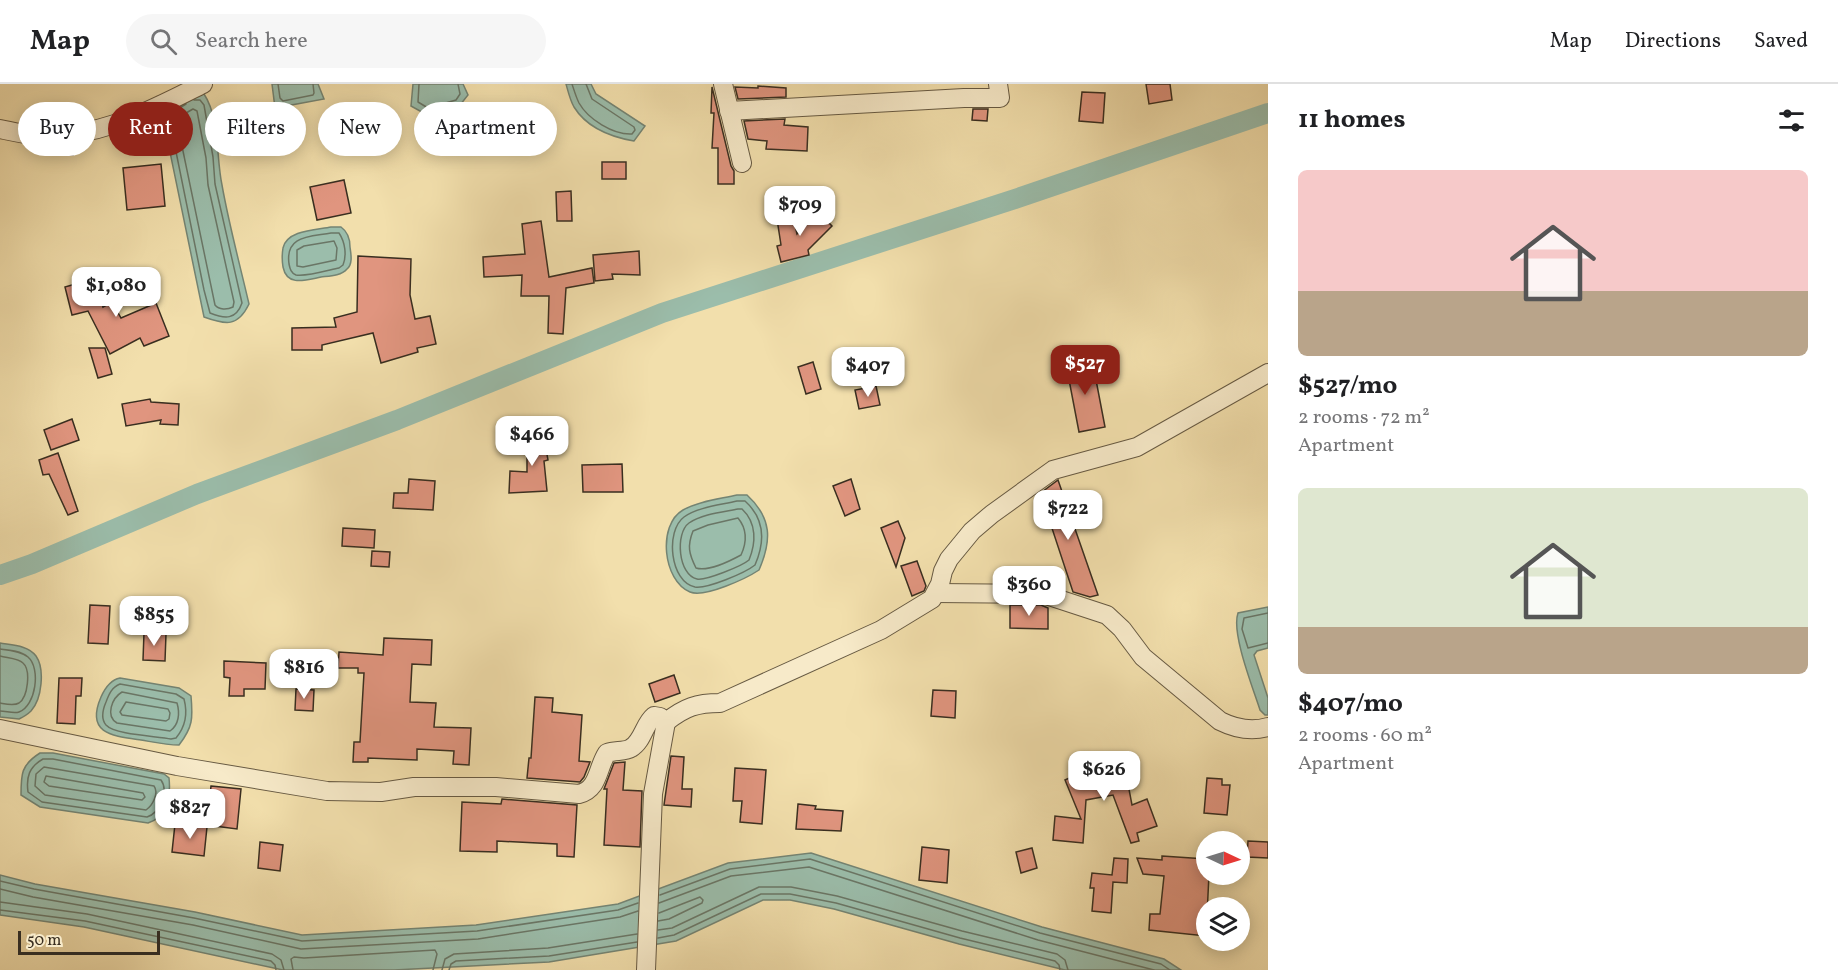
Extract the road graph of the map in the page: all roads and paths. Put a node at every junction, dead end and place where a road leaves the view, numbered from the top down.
1 (203, 84) edge
2 (723, 84) edge
3 (998, 84) edge
4 (729, 111) junction
5 (0, 129) edge
6 (742, 163) dead end
7 (1268, 373) edge
8 (936, 593) junction
9 (666, 722) junction
10 (1268, 727) edge
11 (0, 729) edge
12 (646, 970) edge

1 - 5 street
2 - 4 street
3 - 4 street
4 - 6 street
7 - 8 street
8 - 9 street
8 - 10 street
9 - 11 street
9 - 12 street

